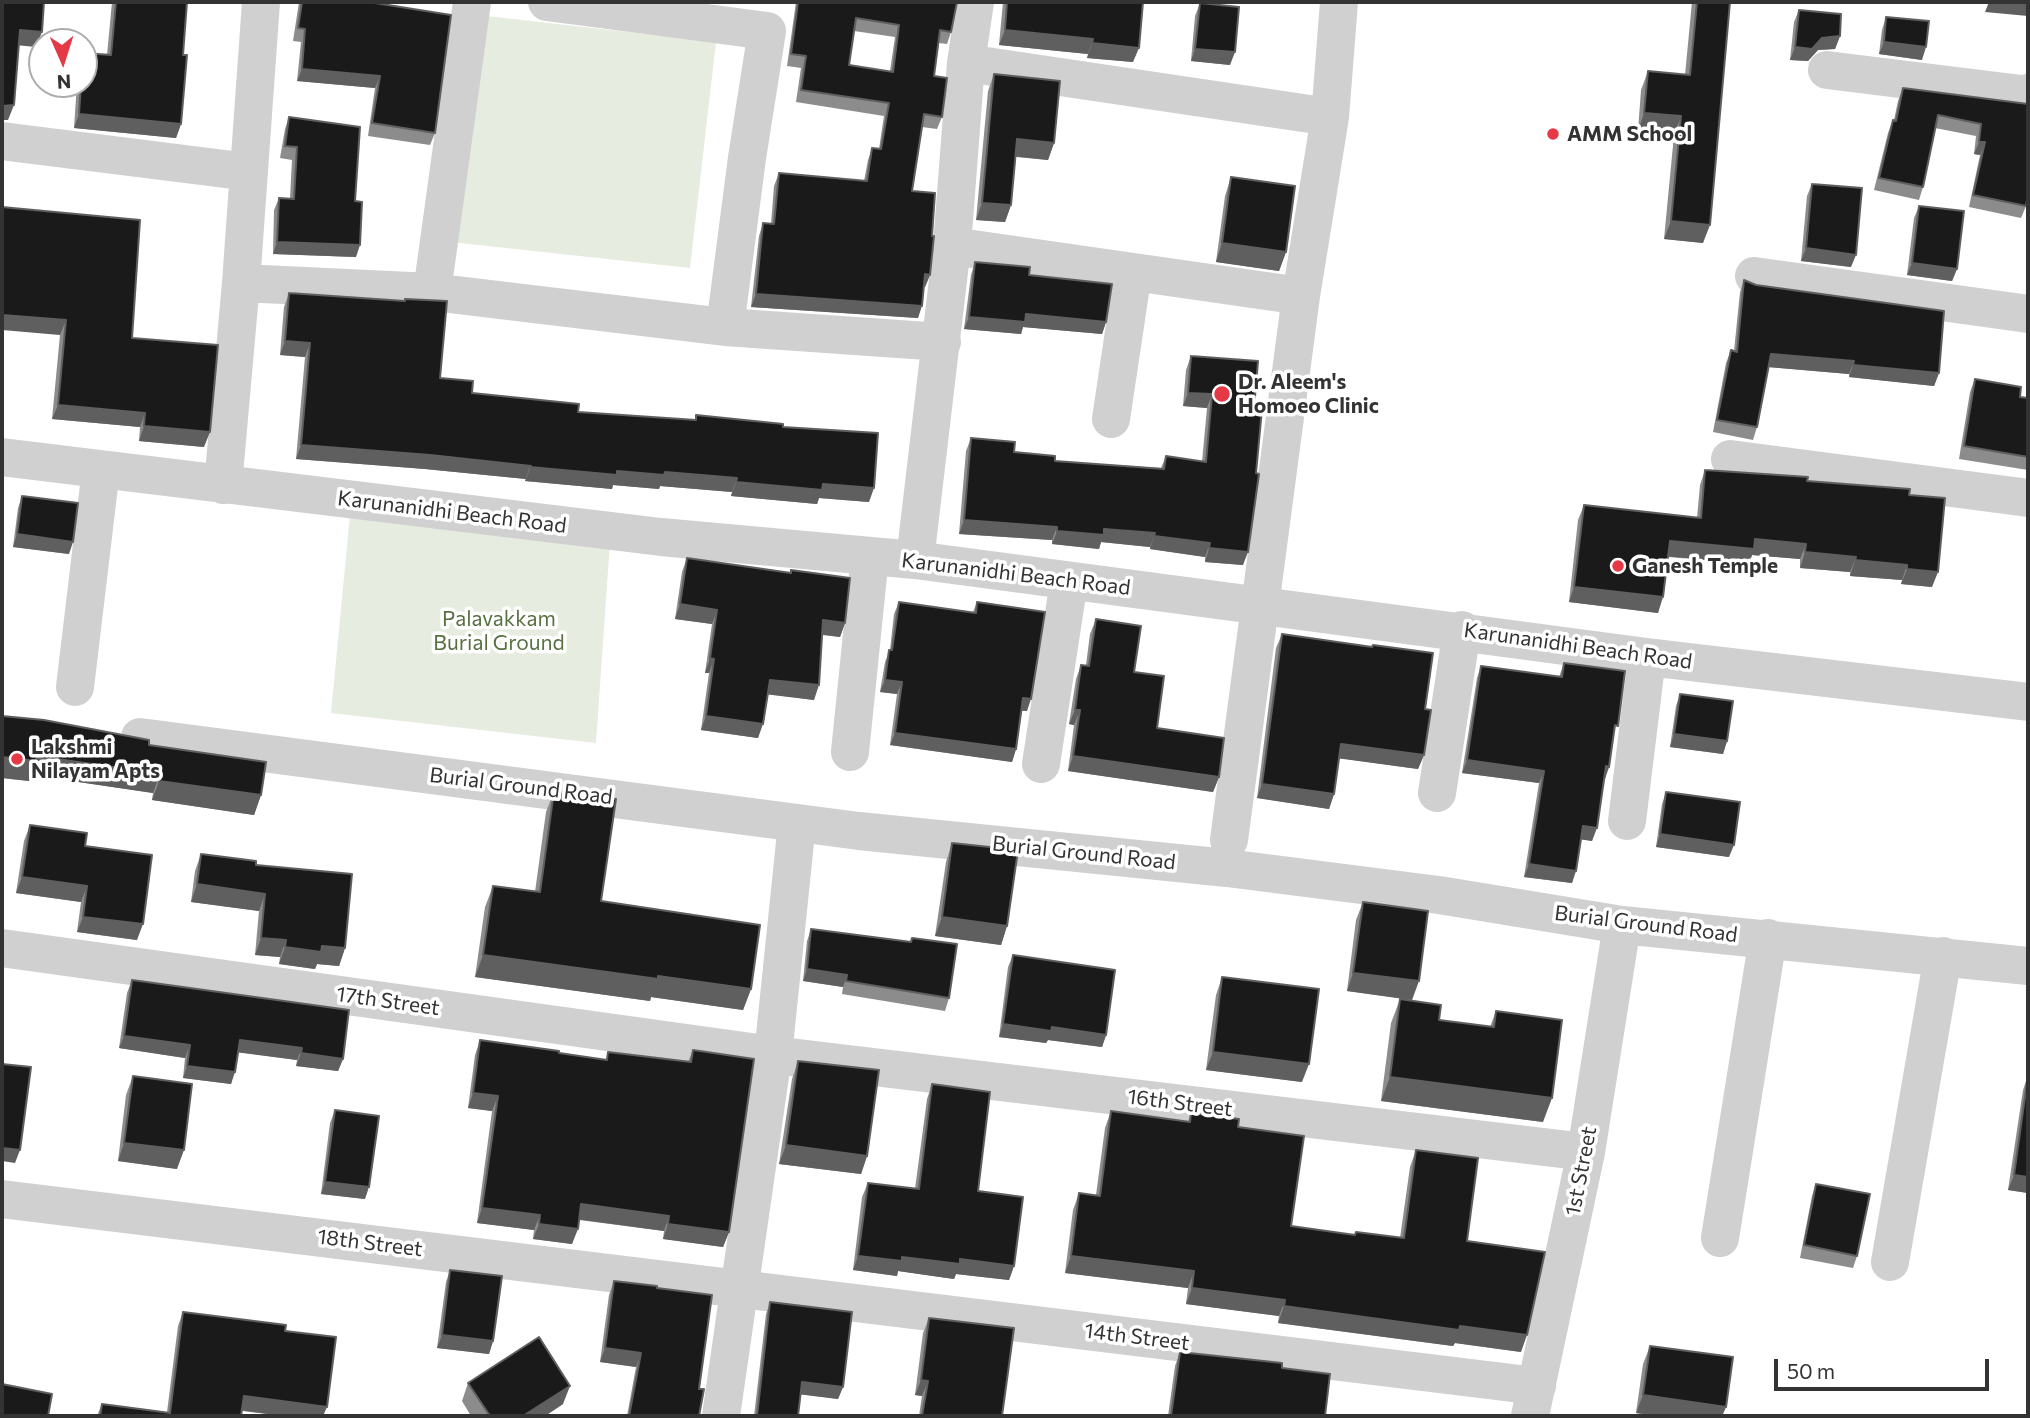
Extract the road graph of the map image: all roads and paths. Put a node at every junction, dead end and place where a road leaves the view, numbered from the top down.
1 (261, 2) edge
2 (472, 2) edge
3 (547, 2) edge
4 (975, 2) edge
5 (1339, 2) edge
6 (769, 16) edge
7 (966, 63) junction
8 (1826, 70) dead end
9 (2028, 93) edge
10 (1330, 117) junction
11 (2, 141) edge
12 (249, 172) junction
13 (952, 246) junction
14 (1133, 272) junction
15 (1754, 276) dead end
16 (241, 283) junction
17 (432, 292) junction
18 (1301, 296) junction
19 (2028, 314) edge
20 (725, 327) junction
21 (942, 342) junction
22 (1111, 419) dead end
23 (2, 457) edge
24 (1730, 459) dead end
25 (102, 469) junction
26 (223, 485) junction
27 (2028, 498) edge
28 (870, 556) junction
29 (915, 560) junction
30 (1069, 581) junction
31 (1262, 607) junction
32 (1462, 630) junction
33 (1647, 657) junction
34 (75, 687) dead end
35 (2028, 702) edge
36 (140, 737) edge
37 (850, 752) dead end
38 (1041, 764) dead end
39 (1437, 793) dead end
40 (1627, 821) dead end
41 (797, 823) junction
42 (1230, 841) dead end
43 (1622, 925) junction
44 (1768, 939) junction
45 (2, 948) edge
46 (1943, 956) junction
47 (2028, 966) edge
48 (773, 1055) junction
49 (1586, 1152) junction
50 (2, 1199) edge
51 (1720, 1238) dead end
52 (1890, 1262) dead end
53 (738, 1287) junction
54 (1533, 1401) edge
55 (721, 1416) edge

1 - 12 street
2 - 17 street
3 - 6 street
4 - 7 street
5 - 10 street
6 - 20 street
7 - 10 street
7 - 13 street
8 - 9 street
10 - 18 street
11 - 12 street
12 - 16 street
13 - 14 street
13 - 21 street
14 - 18 street
14 - 22 street
15 - 19 street
16 - 17 street
16 - 26 street
17 - 20 street
18 - 31 street
20 - 21 street
21 - 29 street
23 - 25 street, Karunanidhi Beach Road
24 - 27 street
25 - 26 street, Karunanidhi Beach Road
25 - 34 street
26 - 28 street, Karunanidhi Beach Road
28 - 29 street, Karunanidhi Beach Road
28 - 37 street
29 - 30 street, Karunanidhi Beach Road
30 - 31 street, Karunanidhi Beach Road
30 - 38 street
31 - 32 street, Karunanidhi Beach Road
31 - 42 street
32 - 33 street, Karunanidhi Beach Road
32 - 39 street
33 - 35 street, Karunanidhi Beach Road
33 - 40 street
36 - 41 street, Burial Ground Road
41 - 43 street, Burial Ground Road
41 - 48 street
43 - 44 street, Burial Ground Road
43 - 49 street, 1st Street
44 - 46 street, Burial Ground Road
44 - 51 street
45 - 48 street, 17th Street
46 - 47 street, Burial Ground Road
46 - 52 street
48 - 49 street, 16th Street
48 - 53 street
49 - 54 street, 1st Street
50 - 53 street, 18th Street
53 - 54 street, 14th Street
53 - 55 street

